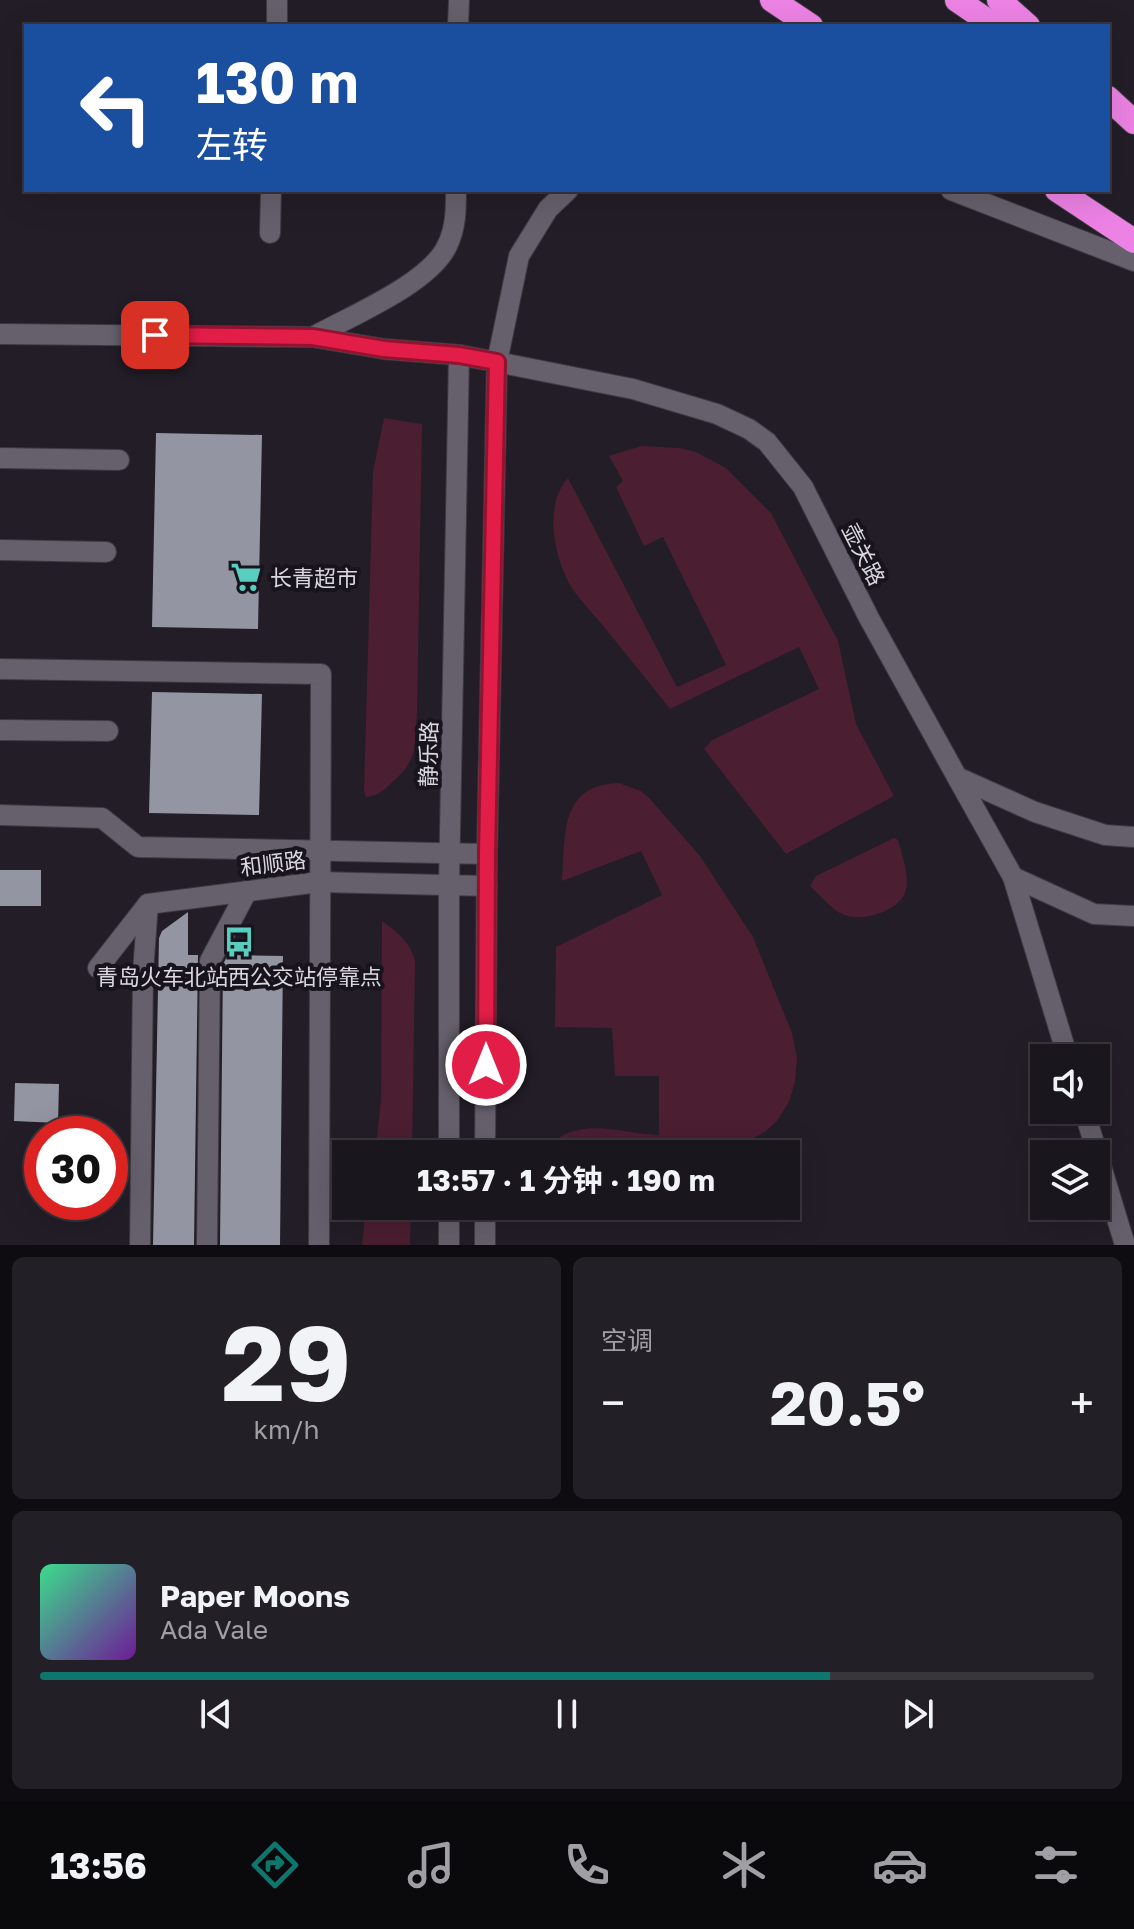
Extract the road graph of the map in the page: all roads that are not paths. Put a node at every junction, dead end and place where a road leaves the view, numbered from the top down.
1 (277, 0) edge
2 (459, 0) edge
3 (772, 0) edge
4 (957, 0) edge
5 (999, 0) edge
6 (277, 24) edge
7 (458, 24) edge
8 (808, 24) edge
9 (992, 24) edge
10 (1026, 24) edge
11 (1110, 103) edge
12 (1134, 122) edge
13 (271, 192) edge
14 (456, 192) edge
15 (566, 192) edge
16 (956, 192) edge
17 (1060, 192) edge
18 (270, 233) dead end
19 (1134, 241) edge
20 (1134, 261) edge
21 (0, 334) edge
22 (313, 337) junction
23 (459, 355) junction
24 (497, 362) junction
25 (0, 458) edge
26 (119, 460) dead end
27 (0, 550) edge
28 (106, 552) dead end
29 (0, 669) edge
30 (0, 730) edge
31 (108, 731) dead end
32 (957, 777) junction
33 (0, 815) edge
34 (1134, 837) edge
35 (319, 851) junction
36 (450, 853) junction
37 (487, 854) junction
38 (1013, 877) junction
39 (319, 882) junction
40 (449, 886) junction
41 (487, 886) junction
42 (247, 891) junction
43 (148, 904) junction
44 (1134, 916) edge
45 (98, 968) dead end
46 (1064, 1044) edge
47 (1088, 1124) edge
48 (449, 1140) edge
49 (485, 1140) edge
50 (449, 1220) edge
51 (485, 1220) edge
52 (140, 1245) edge
53 (207, 1245) edge
54 (319, 1245) edge
55 (449, 1245) edge
56 (485, 1245) edge
57 (1125, 1245) edge

1 - 6 street
2 - 7 street
3 - 8 highway
4 - 9 highway
5 - 10 highway
11 - 12 highway
13 - 18 street
14 - 22 street
15 - 24 street
16 - 20 street
17 - 19 highway
21 - 22 street, 壶关路
22 - 23 street, 壶关路
23 - 24 street, 壶关路
23 - 36 street, 静乐路
24 - 32 street, 壶关路
24 - 37 street
25 - 26 street
27 - 28 street
29 - 35 street
30 - 31 street
32 - 34 street
32 - 38 street, 壶关路
33 - 35 street
35 - 36 street
35 - 39 street
36 - 37 street
36 - 40 street, 静乐路
37 - 41 street
38 - 44 street
38 - 46 street, 壶关路
39 - 40 street, 和顺路
39 - 42 street, 和顺路
39 - 54 street
40 - 41 street, 和顺路
40 - 48 street, 静乐路
41 - 49 street
42 - 43 street, 和顺路
42 - 53 street
43 - 45 street
43 - 52 street
47 - 57 street
50 - 55 street
51 - 56 street

